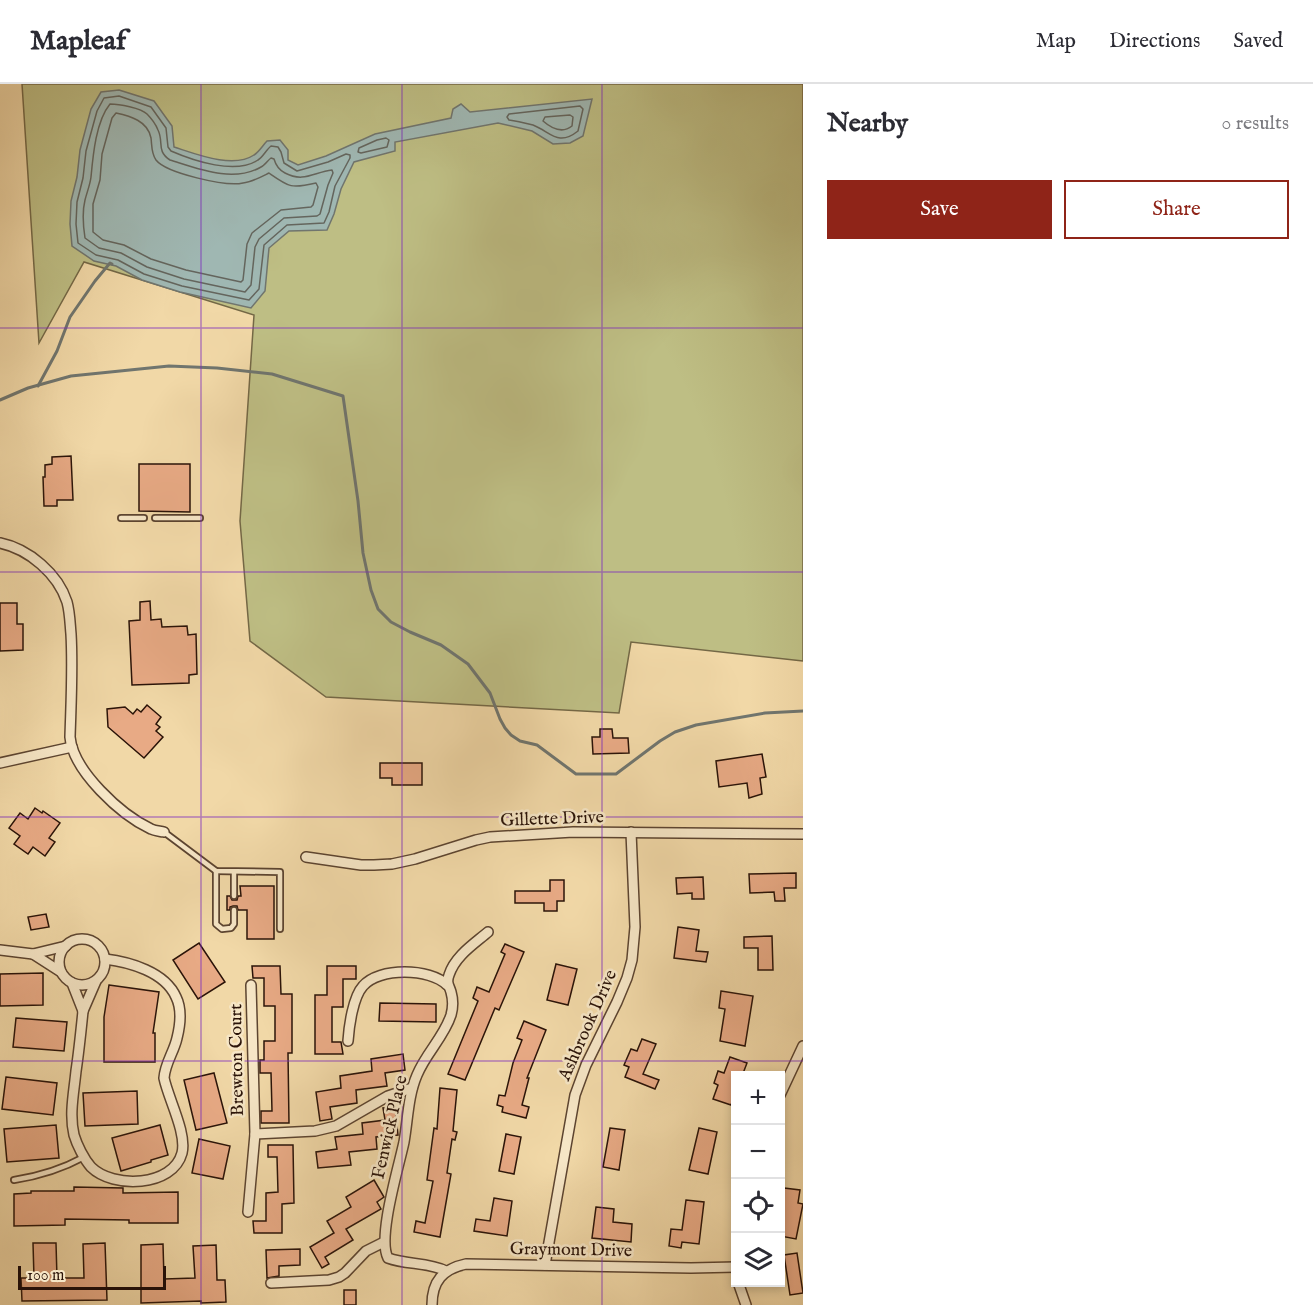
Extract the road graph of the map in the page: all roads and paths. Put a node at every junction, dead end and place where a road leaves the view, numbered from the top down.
1 (121, 518) dead end
2 (144, 518) dead end
3 (155, 518) dead end
4 (200, 518) dead end
5 (0, 543) edge
6 (72, 747) junction
7 (0, 763) edge
8 (164, 832) joint
9 (631, 832) junction
10 (803, 834) edge
11 (306, 857) dead end
12 (216, 871) junction
13 (234, 872) junction
14 (234, 896) dead end
15 (234, 910) dead end
16 (280, 929) dead end
17 (488, 932) dead end
18 (66, 946) junction
19 (0, 950) edge
20 (33, 954) junction
21 (105, 959) junction
22 (61, 972) junction
23 (96, 981) junction
24 (72, 983) junction
25 (251, 985) dead end
26 (447, 985) junction
27 (83, 1011) junction
28 (348, 1041) dead end
29 (803, 1046) edge
30 (785, 1084) edge
31 (412, 1088) junction
32 (255, 1134) junction
33 (84, 1157) junction
34 (14, 1180) dead end
35 (248, 1212) dead end
36 (384, 1242) junction
37 (544, 1265) junction
38 (731, 1267) edge
39 (446, 1271) junction
40 (271, 1283) dead end
41 (740, 1287) edge
42 (432, 1305) edge
43 (746, 1305) edge

1 - 2 lane
3 - 4 lane
5 - 6 street
6 - 7 street
6 - 8 street
8 - 12 lane
9 - 10 street, Gillette Drive
9 - 11 street, Gillette Drive
9 - 37 street, Ashbrook Drive
12 - 13 lane
12 - 15 lane
13 - 14 lane
13 - 16 lane
17 - 26 street
18 - 20 street
18 - 21 street
18 - 22 street
19 - 20 street
20 - 22 street
21 - 23 street
21 - 33 street
22 - 24 street
23 - 24 street
23 - 27 street
24 - 27 street
25 - 32 street, Brewton Court
26 - 28 street
26 - 31 street, Fenwick Place
27 - 33 street
29 - 30 street
31 - 32 street, Brewton Court
31 - 36 street, Fenwick Place
32 - 35 street, Brewton Court
33 - 34 lane
36 - 39 street
36 - 40 street
37 - 38 street, Graymont Drive
37 - 39 street, Graymont Drive
39 - 42 street
41 - 43 street

